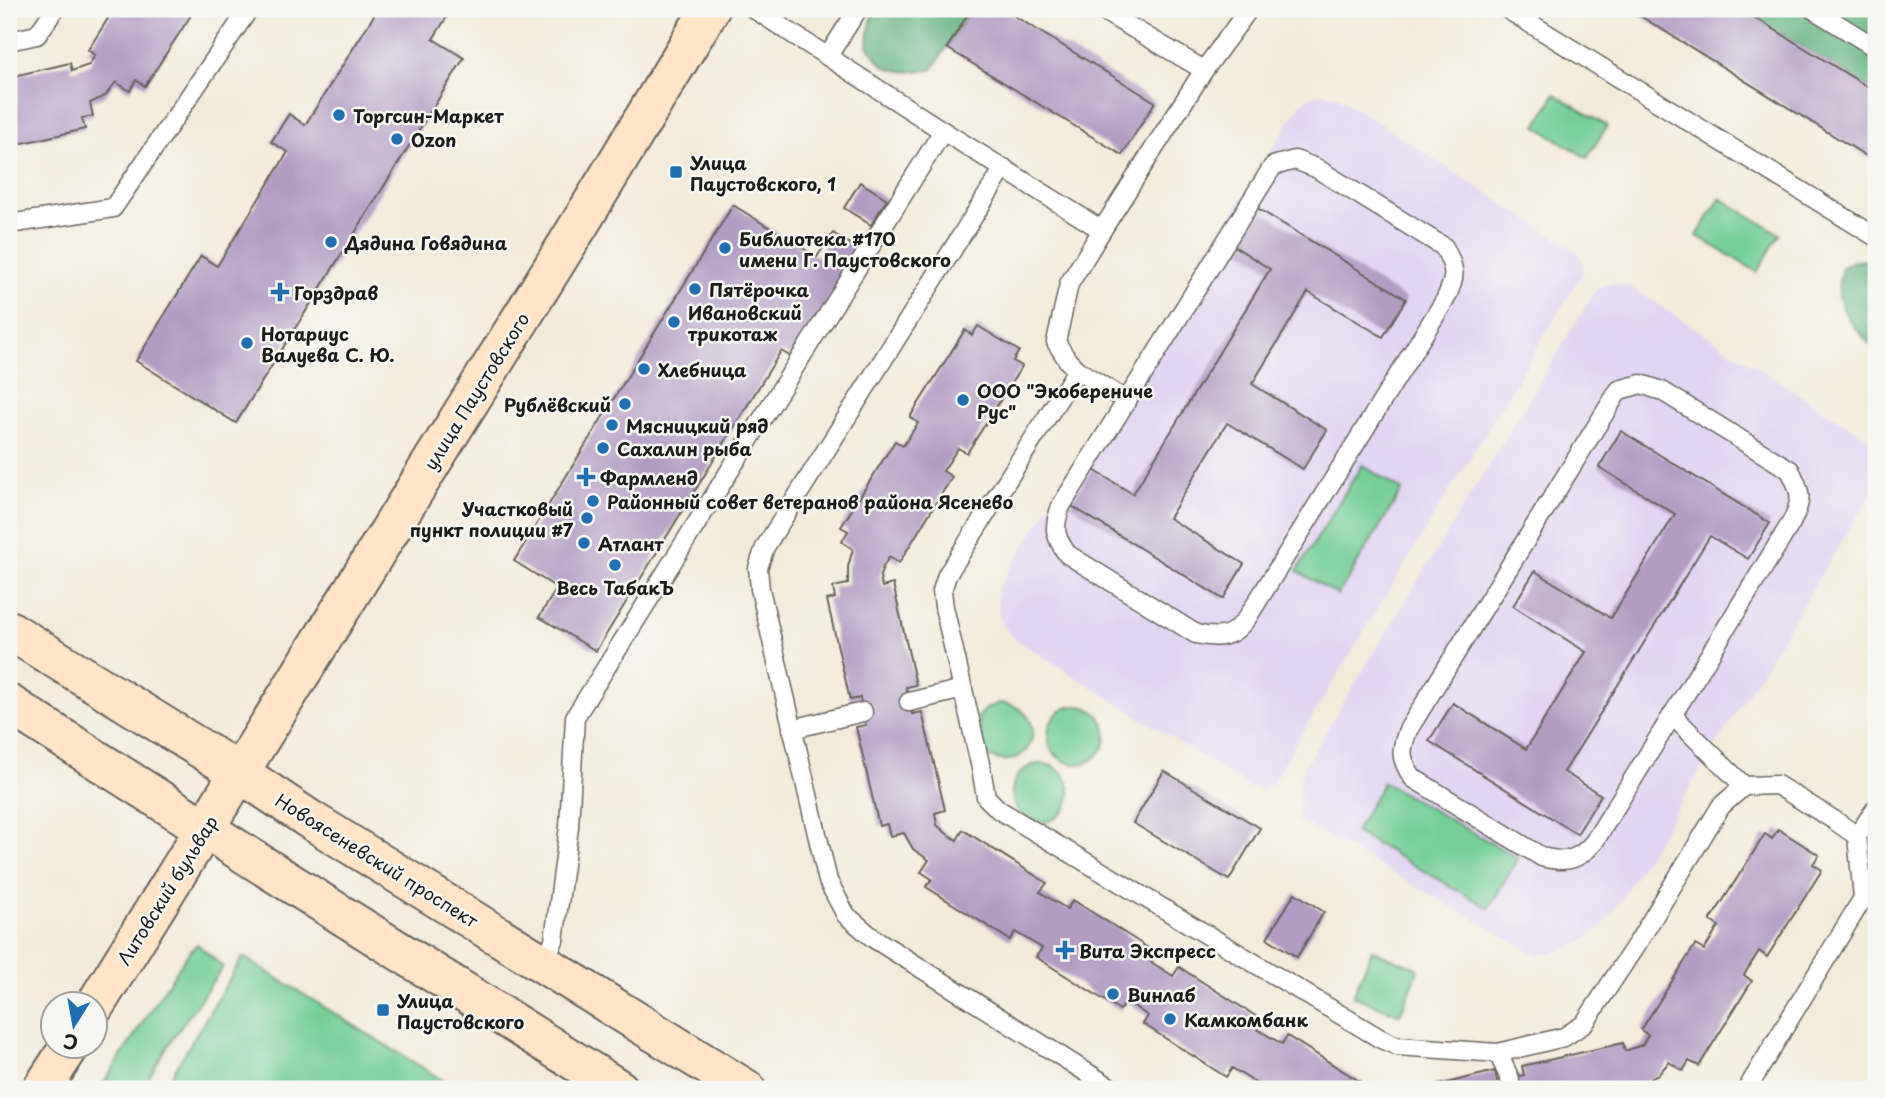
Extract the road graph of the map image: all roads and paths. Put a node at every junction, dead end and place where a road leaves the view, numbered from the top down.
1 (55, 9) edge
2 (249, 9) edge
3 (710, 9) edge
4 (754, 9) edge
5 (858, 9) edge
6 (1100, 9) edge
7 (1249, 9) edge
8 (1507, 9) edge
9 (1813, 9) edge
10 (9, 41) edge
11 (1876, 48) edge
12 (828, 56) junction
13 (1204, 70) junction
14 (943, 131) junction
15 (1004, 168) junction
16 (9, 224) edge
17 (1102, 230) junction
18 (1876, 237) edge
19 (1077, 370) junction
20 (1127, 401) junction
21 (9, 631) edge
22 (963, 689) junction
23 (909, 702) dead end
24 (9, 704) edge
25 (863, 712) dead end
26 (1672, 715) junction
27 (792, 729) junction
28 (240, 773) junction
29 (1744, 786) junction
30 (1876, 808) edge
31 (205, 828) junction
32 (1857, 836) junction
33 (1869, 901) edge
34 (544, 964) junction
35 (105, 990) edge
36 (1498, 1053) junction
37 (60, 1060) edge
38 (1510, 1079) dead end
39 (42, 1089) edge
40 (619, 1089) edge
41 (746, 1089) edge
42 (1113, 1089) edge
43 (1747, 1089) edge

1 - 10 lane
2 - 16 lane
3 - 28 main road, улица Паустовского
4 - 12 lane
5 - 12 lane
6 - 13 lane
7 - 13 lane
8 - 18 lane
9 - 11 lane
12 - 14 lane
13 - 17 lane
14 - 15 lane
14 - 34 lane
15 - 17 lane
15 - 27 lane
17 - 19 lane
19 - 20 lane
19 - 22 lane
20 - 20 lane
21 - 28 main road, Новоясеневский проспект
22 - 23 lane
22 - 36 lane
24 - 31 main road
25 - 27 lane
26 - 26 lane
26 - 29 lane
27 - 42 lane
28 - 31 main road, Литовский бульвар
28 - 34 main road, Новоясеневский проспект
29 - 32 lane
29 - 36 lane
30 - 32 lane
31 - 35 main road, Литовский бульвар
31 - 40 main road
32 - 33 lane
33 - 43 lane
34 - 41 main road, Новоясеневский проспект
36 - 38 lane
37 - 39 main road

